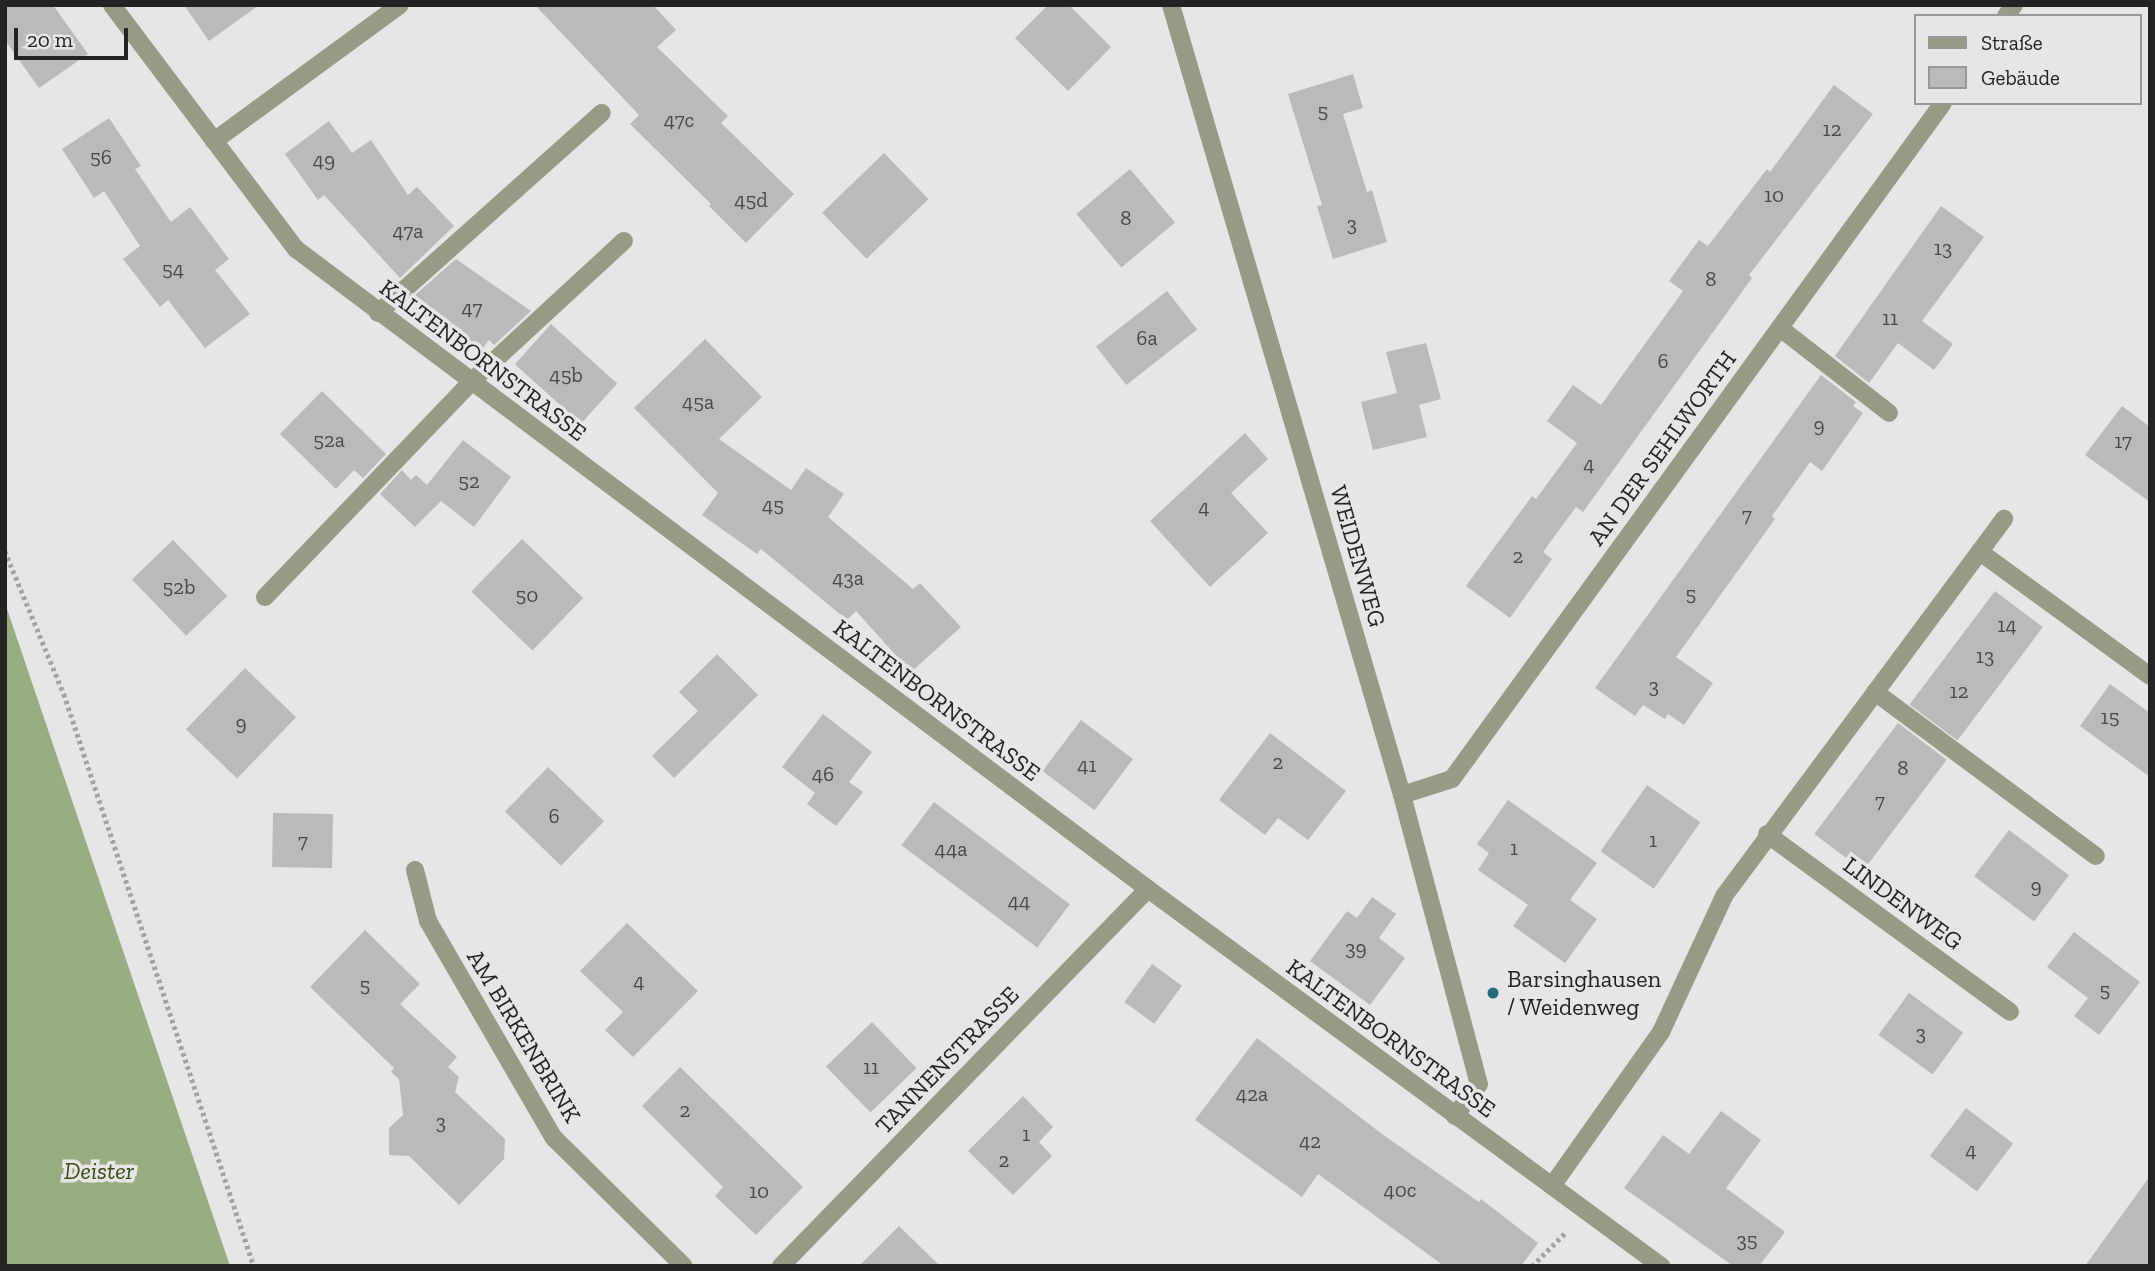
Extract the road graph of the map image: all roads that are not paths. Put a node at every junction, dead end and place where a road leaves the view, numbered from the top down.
1 (112, 5) edge
2 (400, 5) edge
3 (1171, 5) edge
4 (1942, 105) edge
5 (602, 113) dead end
6 (214, 141) junction
7 (624, 241) dead end
8 (378, 313) junction
9 (1780, 328) junction
10 (471, 382) junction
11 (1889, 413) dead end
12 (2004, 519) dead end
13 (1980, 552) junction
14 (265, 597) dead end
15 (2150, 676) edge
16 (1875, 692) junction
17 (1402, 795) junction
18 (1767, 834) junction
19 (2096, 856) dead end
20 (415, 870) dead end
21 (1148, 889) junction
22 (2010, 1012) dead end
23 (1455, 1116) junction
24 (1552, 1186) junction
25 (684, 1266) edge
26 (781, 1266) edge
27 (1661, 1266) edge

1 - 6 street, KALTENBORNSTRASSE
2 - 6 street
3 - 17 street, WEIDENWEG
4 - 9 street, AN DER SEHLWORTH
5 - 8 street
6 - 8 street, KALTENBORNSTRASSE
7 - 10 street
8 - 10 street, KALTENBORNSTRASSE
9 - 11 street
9 - 17 street, AN DER SEHLWORTH
10 - 14 street
10 - 21 street, KALTENBORNSTRASSE
12 - 13 street
13 - 15 street
13 - 16 street
16 - 18 street
16 - 19 street
17 - 23 street, WEIDENWEG
18 - 22 street, LINDENWEG
18 - 24 street
20 - 25 street, AM BIRKENBRINK
21 - 23 street, KALTENBORNSTRASSE
21 - 26 street, TANNENSTRASSE
23 - 24 street, KALTENBORNSTRASSE
24 - 27 street, KALTENBORNSTRASSE

